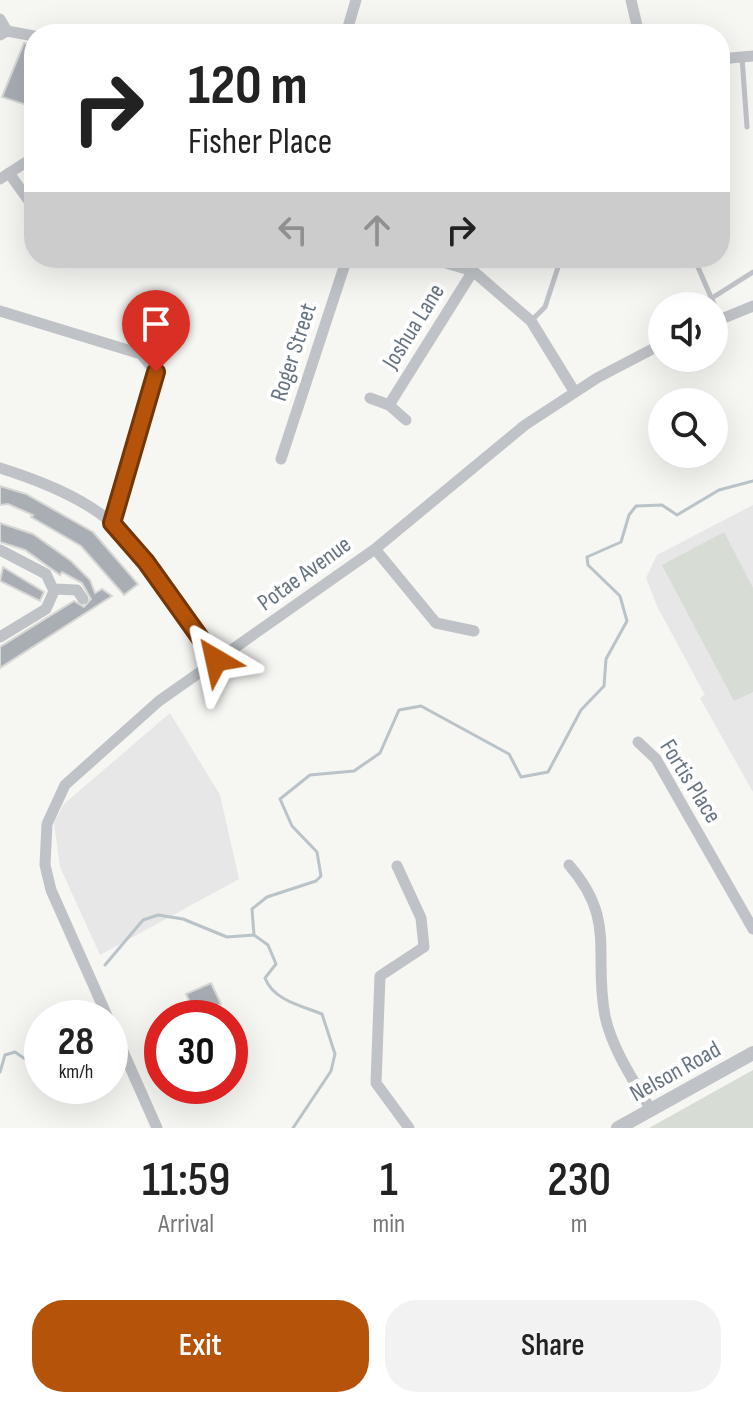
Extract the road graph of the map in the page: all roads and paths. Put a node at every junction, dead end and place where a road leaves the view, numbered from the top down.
1 (356, 0) edge
2 (631, 0) edge
3 (0, 19) edge
4 (349, 24) edge
5 (637, 24) edge
6 (3, 33) edge
7 (24, 35) edge
8 (747, 57) edge
9 (747, 127) dead end
10 (24, 163) edge
11 (4, 176) edge
12 (24, 197) edge
13 (344, 268) edge
14 (463, 268) edge
15 (558, 268) edge
16 (698, 268) edge
17 (473, 271) junction
18 (753, 272) edge
19 (709, 292) edge
20 (721, 292) edge
21 (753, 306) edge
22 (0, 311) edge
23 (728, 316) edge
24 (531, 321) junction
25 (648, 351) edge
26 (574, 391) junction
27 (370, 398) dead end
28 (389, 405) junction
29 (406, 420) dead end
30 (281, 459) dead end
31 (0, 468) edge
32 (112, 523) junction
33 (375, 549) junction
34 (0, 550) edge
35 (54, 589) junction
36 (83, 599) dead end
37 (474, 631) dead end
38 (0, 637) edge
39 (216, 660) junction
40 (638, 742) dead end
41 (569, 865) dead end
42 (397, 866) dead end
43 (753, 929) edge
44 (100, 1000) edge
45 (753, 1053) edge
46 (128, 1063) edge
47 (651, 1110) junction
48 (157, 1128) edge
49 (409, 1128) edge
50 (618, 1128) edge

1 - 4 street
2 - 5 street
3 - 6 street
6 - 7 street
8 - 9 lane
10 - 11 street
11 - 12 street
13 - 30 street, Roger Street
14 - 17 street
15 - 24 lane
16 - 19 lane
17 - 24 street
17 - 28 street, Joshua Lane
18 - 20 lane
21 - 23 street
22 - 32 street
24 - 26 street
25 - 26 street, Potae Avenue
26 - 33 street, Potae Avenue
27 - 28 street, Joshua Lane
28 - 29 street, Joshua Lane
31 - 32 street
32 - 39 street
33 - 37 street
33 - 39 street, Potae Avenue
34 - 35 street
35 - 36 street
35 - 38 street
39 - 44 street, Potae Avenue
40 - 43 street, Fortis Place
41 - 47 street
42 - 49 street
45 - 47 street, Nelson Road
46 - 48 street, Potae Avenue
47 - 50 street, Nelson Road

